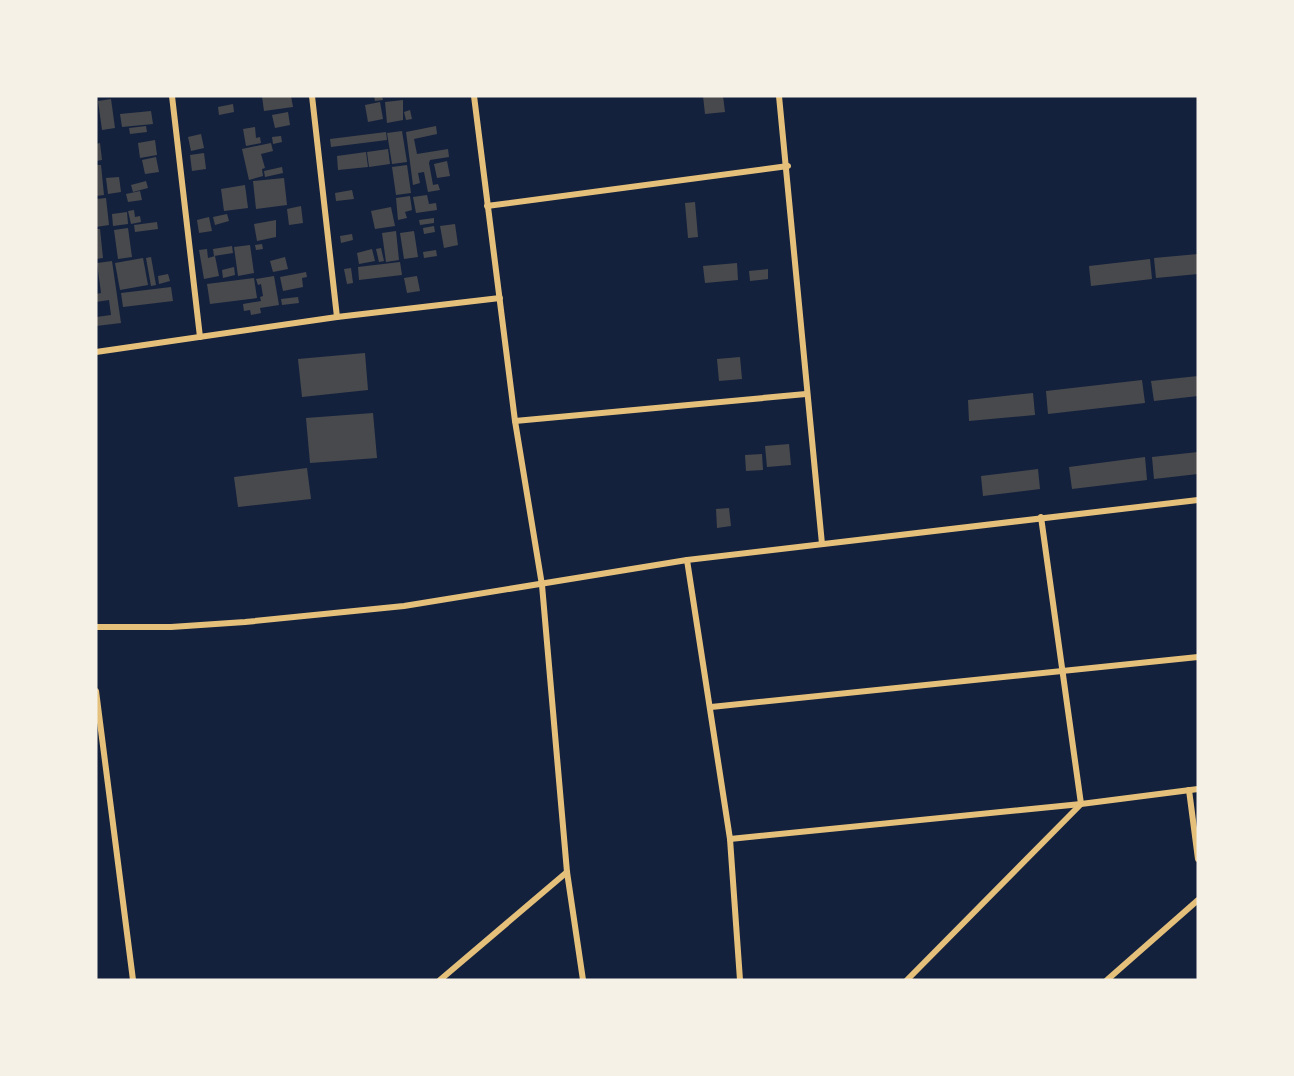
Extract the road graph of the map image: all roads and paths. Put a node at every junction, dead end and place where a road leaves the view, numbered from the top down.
1 (172, 96) edge
2 (312, 96) edge
3 (474, 96) edge
4 (779, 96) edge
5 (788, 166) junction
6 (487, 206) junction
7 (500, 298) junction
8 (336, 317) junction
9 (200, 337) junction
10 (96, 352) edge
11 (806, 394) junction
12 (515, 421) junction
13 (1198, 500) edge
14 (1041, 518) junction
15 (822, 544) junction
16 (687, 560) junction
17 (542, 585) junction
18 (96, 627) edge
19 (1198, 657) edge
20 (1063, 670) junction
21 (96, 691) edge
22 (711, 707) junction
23 (1198, 789) edge
24 (1189, 790) junction
25 (1081, 804) junction
26 (730, 839) junction
27 (1198, 860) edge
28 (567, 872) junction
29 (1198, 900) edge
30 (916, 977) edge
31 (133, 980) edge
32 (440, 980) edge
33 (584, 980) edge
34 (740, 980) edge
35 (907, 980) edge
36 (1107, 980) edge

1 - 9 street
2 - 8 street
3 - 6 street
4 - 5 street
5 - 6 street
5 - 11 street
6 - 7 street
7 - 8 street
7 - 12 street
8 - 9 street
9 - 10 street
11 - 12 street
11 - 15 street
12 - 17 street
13 - 14 street
14 - 15 street
14 - 20 street
15 - 16 street
16 - 17 street
16 - 22 street
17 - 18 street
17 - 28 street
19 - 20 street
20 - 22 street
20 - 25 street
21 - 31 street
22 - 26 street
23 - 24 street
24 - 25 street
24 - 27 street
25 - 26 street
25 - 30 street
26 - 34 street
28 - 32 street
28 - 33 street
29 - 36 street
30 - 35 street

